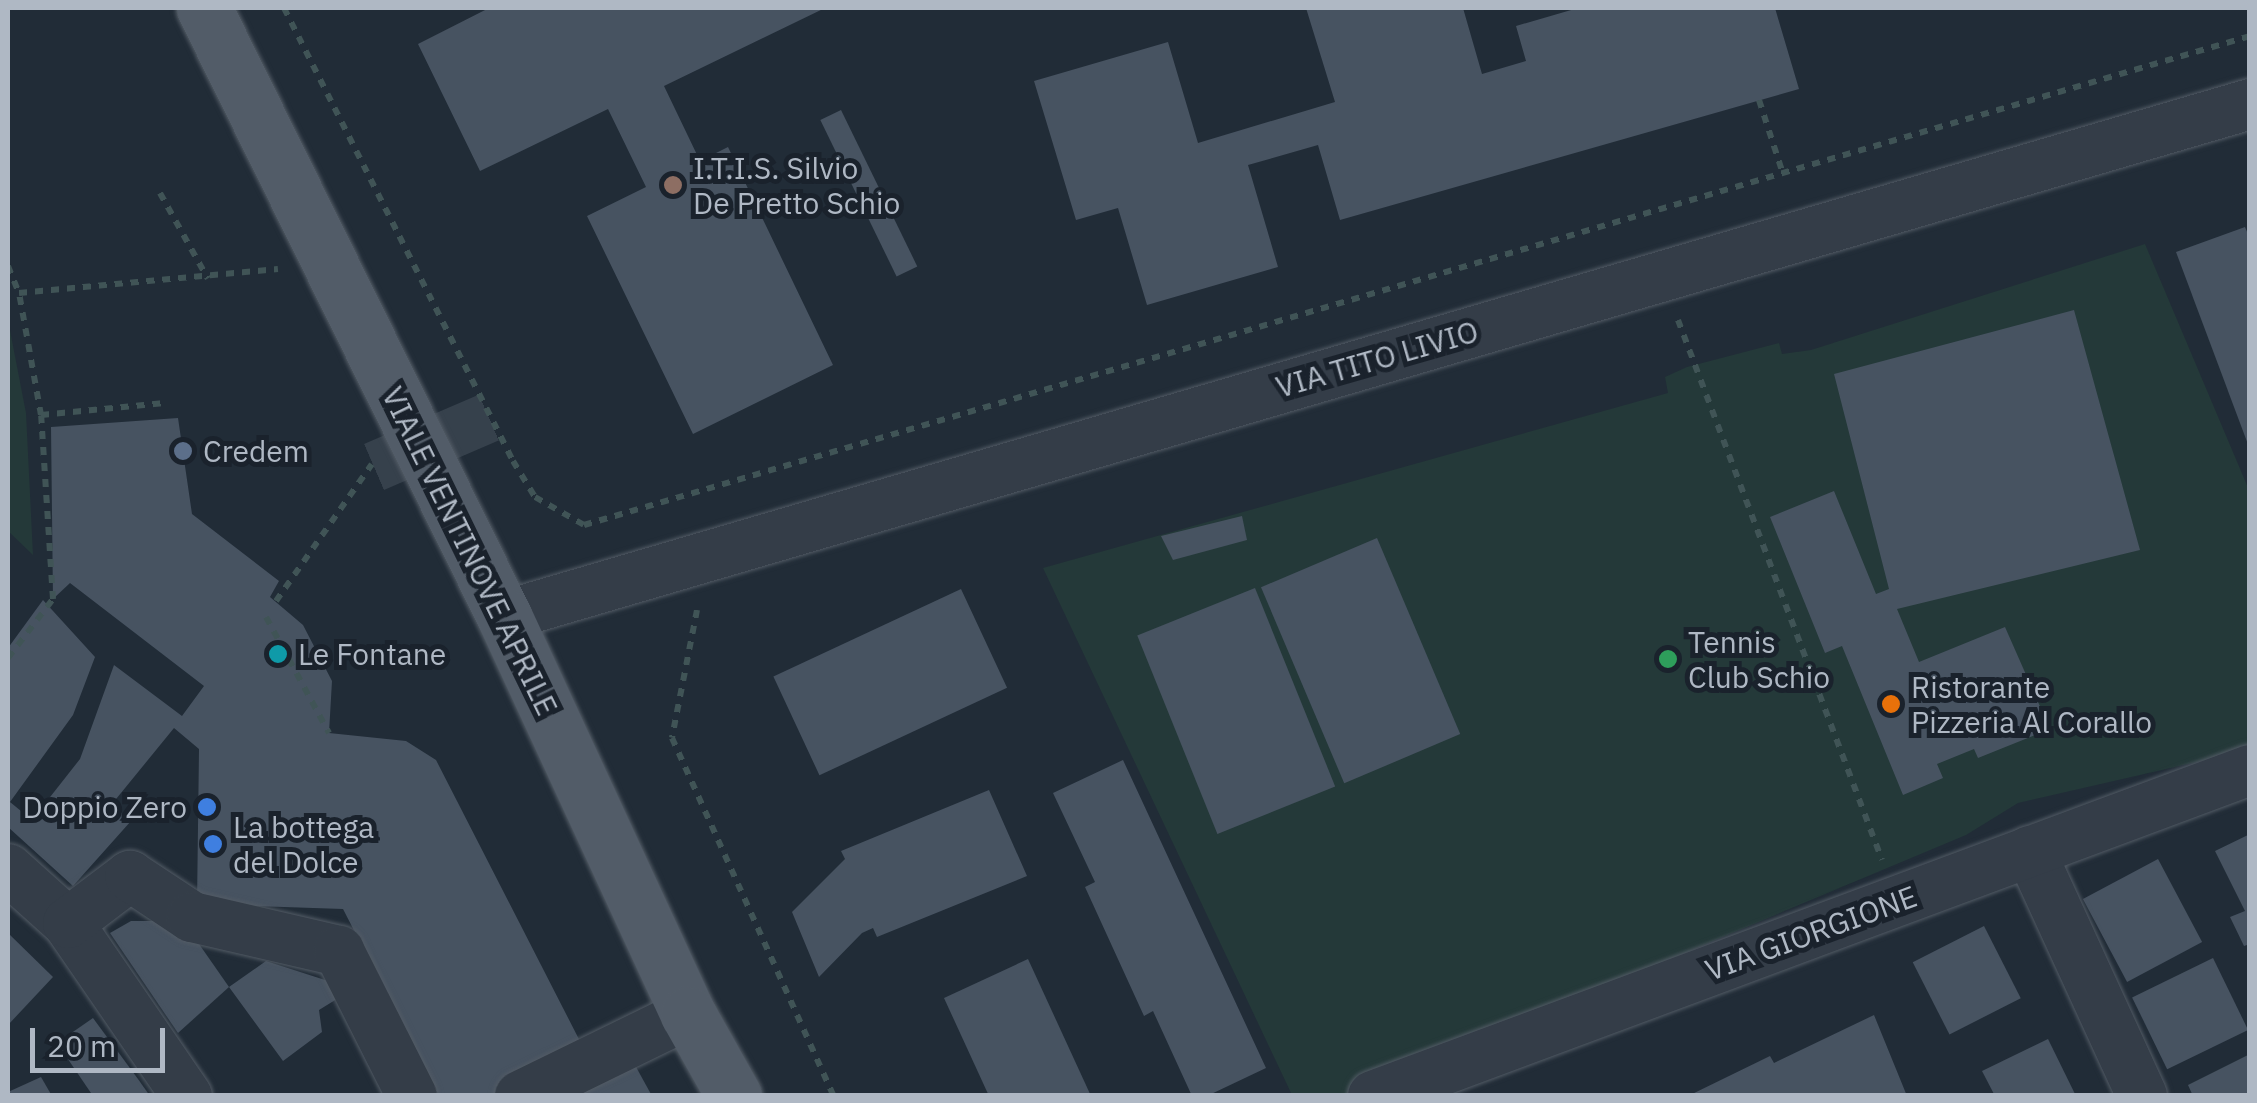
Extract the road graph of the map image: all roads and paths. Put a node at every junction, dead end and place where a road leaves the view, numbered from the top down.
1 (204, 8) edge
2 (284, 8) edge
3 (2250, 36) edge
4 (1759, 100) dead end
5 (2250, 104) edge
6 (1783, 174) junction
7 (160, 194) dead end
8 (329, 262) junction
9 (8, 266) edge
10 (1662, 276) junction
11 (208, 279) junction
12 (19, 293) junction
13 (164, 403) dead end
14 (41, 414) junction
15 (374, 467) tunnel mouth
16 (276, 601) dead end
17 (699, 602) dead end
18 (504, 616) junction
19 (266, 617) dead end
20 (8, 658) edge
21 (329, 733) dead end
22 (2250, 770) edge
23 (2030, 851) junction
24 (8, 869) edge
25 (1898, 900) junction
26 (68, 922) junction
27 (688, 1014) junction
28 (187, 1096) edge
29 (412, 1096) edge
30 (520, 1096) edge
31 (734, 1096) edge
32 (834, 1096) edge
33 (1373, 1096) edge
34 (2142, 1096) edge

1 - 8 main road, VIALE VENTINOVE APRILE
2 - 6 path
3 - 6 path
4 - 6 path
5 - 10 street, VIA TITO LIVIO
7 - 11 path
8 - 11 path
8 - 18 main road, VIALE VENTINOVE APRILE
9 - 12 path
10 - 18 street, VIA TITO LIVIO
10 - 25 path
11 - 12 path
12 - 14 path
13 - 14 path
14 - 20 path
15 - 16 path
17 - 32 path
18 - 27 main road, VIALE VENTINOVE APRILE
19 - 21 path
22 - 23 street, VIA GIORGIONE
23 - 25 street, VIA GIORGIONE
23 - 34 street
24 - 26 street
25 - 33 street, VIA GIORGIONE
26 - 28 street
26 - 29 street
27 - 30 street
27 - 31 main road, VIALE VENTINOVE APRILE

